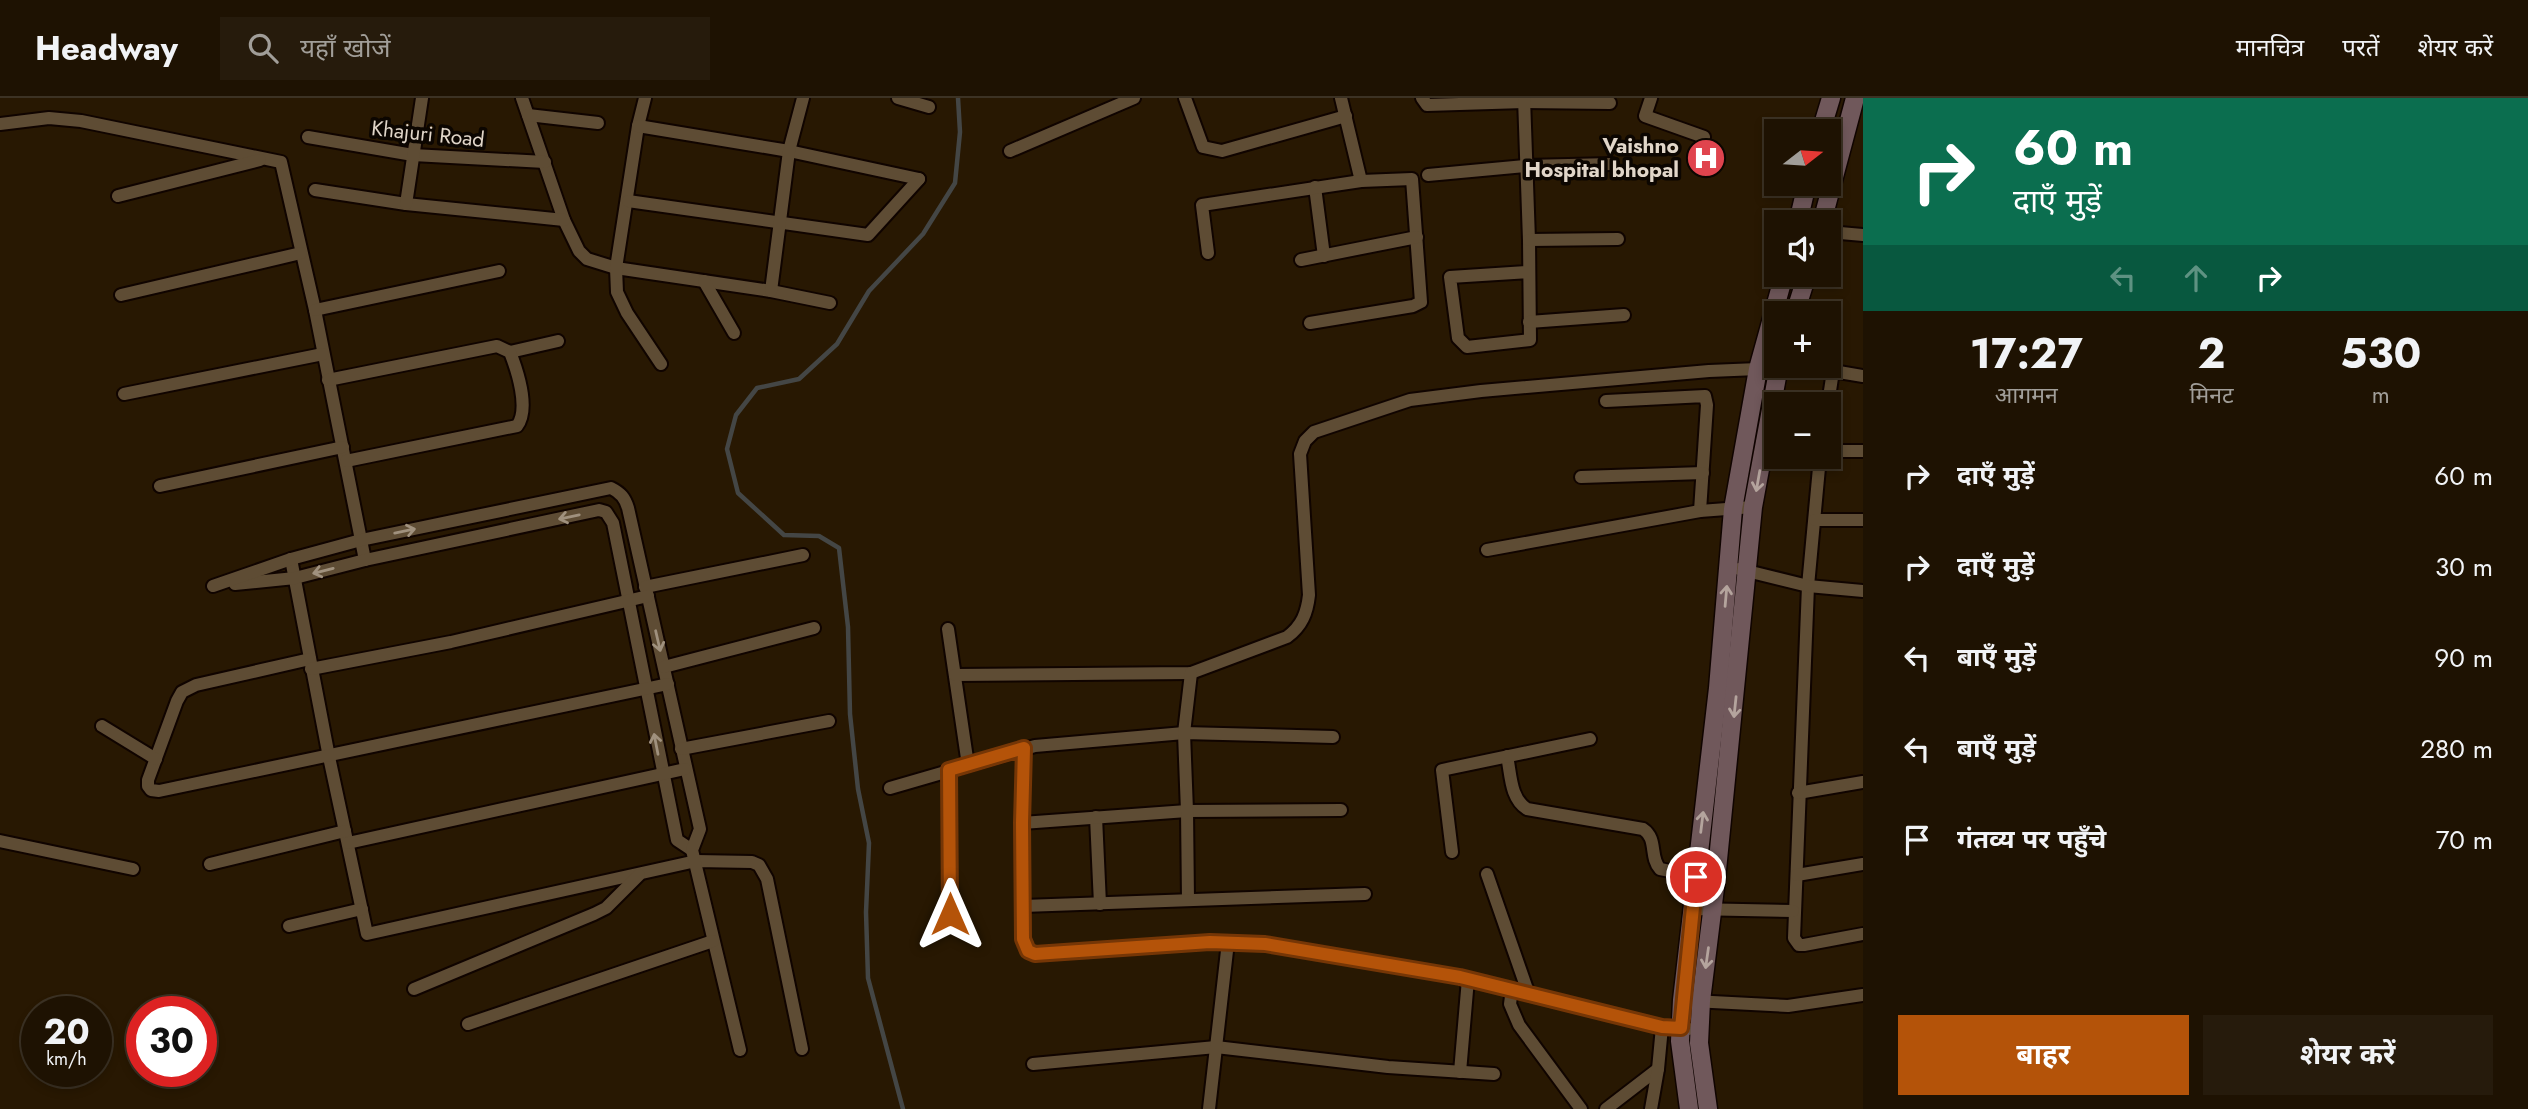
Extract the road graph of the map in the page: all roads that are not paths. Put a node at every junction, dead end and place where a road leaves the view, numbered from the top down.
1 (422, 98) edge
2 (522, 98) edge
3 (645, 98) edge
4 (803, 98) edge
5 (898, 98) edge
6 (1134, 98) edge
7 (1185, 98) edge
8 (1341, 98) edge
9 (1422, 98) edge
10 (1651, 98) edge
11 (1830, 98) edge
12 (1851, 99) edge
13 (1524, 100) edge
14 (1610, 103) dead end
15 (929, 107) dead end
16 (528, 115) junction
17 (1346, 116) junction
18 (1824, 119) edge
19 (598, 123) dead end
20 (0, 124) edge
21 (638, 126) junction
22 (1704, 136) dead end
23 (308, 137) dead end
24 (789, 151) junction
25 (1010, 151) dead end
26 (413, 155) junction
27 (264, 159) junction
28 (545, 162) junction
29 (1612, 164) dead end
30 (1525, 166) junction
31 (1428, 175) dead end
32 (1361, 181) junction
33 (1315, 187) junction
34 (315, 191) dead end
35 (118, 196) dead end
36 (628, 201) junction
37 (406, 204) junction
38 (1825, 210) edge
39 (564, 220) junction
40 (780, 223) junction
41 (1841, 234) edge
42 (1417, 237) junction
43 (1862, 238) edge
44 (1618, 239) dead end
45 (1529, 240) junction
46 (301, 253) junction
47 (1208, 253) dead end
48 (1324, 256) junction
49 (1301, 260) dead end
50 (616, 268) junction
51 (499, 271) dead end
52 (1528, 272) junction
53 (704, 281) junction
54 (1781, 287) edge
55 (771, 291) junction
56 (121, 295) dead end
57 (830, 303) dead end
58 (315, 310) junction
59 (1624, 316) dead end
60 (1530, 322) junction
61 (1310, 323) dead end
62 (734, 333) dead end
63 (558, 341) dead end
64 (510, 352) junction
65 (323, 354) junction
66 (661, 364) dead end
67 (1758, 369) junction
68 (1764, 369) edge
69 (1863, 376) edge
70 (1776, 378) edge
71 (328, 380) junction
72 (1830, 392) edge
73 (124, 394) dead end
74 (1606, 401) dead end
75 (343, 447) junction
76 (1841, 451) edge
77 (1863, 451) edge
78 (346, 461) junction
79 (1819, 469) edge
80 (1703, 473) junction
81 (1581, 477) dead end
82 (160, 486) dead end
83 (619, 492) junction
84 (1754, 507) junction
85 (1732, 509) junction
86 (1700, 511) junction
87 (606, 512) junction
88 (1815, 520) junction
89 (1863, 520) edge
90 (361, 540) junction
91 (1487, 550) dead end
92 (803, 555) dead end
93 (291, 559) junction
94 (365, 560) junction
95 (1728, 566) junction
96 (1748, 571) junction
97 (295, 578) junction
98 (1808, 586) junction
99 (1863, 591) edge
100 (647, 592) junction
101 (627, 600) junction
102 (814, 628) dead end
103 (948, 629) dead end
104 (311, 664) junction
105 (664, 667) junction
106 (1191, 673) junction
107 (955, 675) junction
108 (668, 684) junction
109 (646, 689) junction
110 (829, 721) dead end
111 (102, 726) dead end
112 (1184, 733) junction
113 (1333, 737) dead end
114 (1590, 738) dead end
115 (1024, 748) junction
116 (681, 749) junction
117 (1507, 756) junction
118 (329, 757) junction
119 (156, 759) junction
120 (968, 765) junction
121 (685, 769) junction
122 (949, 770) junction
123 (662, 774) junction
124 (1863, 782) edge
125 (890, 788) dead end
126 (1798, 793) junction
127 (1341, 810) dead end
128 (1187, 811) junction
129 (1096, 817) junction
130 (1022, 823) junction
131 (346, 837) junction
132 (0, 841) edge
133 (1452, 852) dead end
134 (694, 856) junction
135 (210, 864) dead end
136 (1863, 864) edge
137 (133, 869) dead end
138 (640, 874) junction
139 (1487, 874) dead end
140 (1797, 875) junction
141 (1696, 877) junction
142 (1717, 880) junction
143 (1365, 894) dead end
144 (1188, 900) junction
145 (1100, 904) junction
146 (1023, 906) junction
147 (362, 909) junction
148 (1692, 909) junction
149 (1713, 909) junction
150 (1793, 911) junction
151 (950, 914) dead end
152 (289, 926) dead end
153 (1863, 934) edge
154 (713, 940) junction
155 (1227, 942) junction
156 (1468, 979) junction
157 (414, 989) dead end
158 (1512, 989) junction
159 (1528, 992) junction
160 (1863, 995) edge
161 (1682, 1000) junction
162 (1701, 1001) junction
163 (468, 1024) dead end
164 (1662, 1027) junction
165 (1681, 1028) junction
166 (1699, 1030) junction
167 (1216, 1047) junction
168 (802, 1049) dead end
169 (740, 1050) dead end
170 (1033, 1064) dead end
171 (1658, 1069) junction
172 (1460, 1072) junction
173 (1494, 1074) dead end
174 (1209, 1109) edge
175 (1581, 1109) edge
176 (1606, 1109) edge
177 (1651, 1109) edge
178 (1689, 1109) edge
179 (1708, 1109) edge

1 - 26 street
2 - 16 street
3 - 21 street
4 - 24 street
5 - 15 street
6 - 25 street
7 - 17 street
8 - 17 street
9 - 13 street
10 - 22 street
11 - 18 street
12 - 38 street
13 - 14 street
13 - 30 street
16 - 19 street
16 - 28 street
17 - 32 street
20 - 27 street
21 - 24 street
21 - 36 street
23 - 26 street, Khajuri Road
24 - 40 street
24 - 40 street
26 - 28 street, Khajuri Road
26 - 37 street
27 - 35 street
27 - 46 street
28 - 39 street
29 - 30 street
30 - 31 street
30 - 45 street
32 - 33 street
32 - 42 street
33 - 47 street
33 - 48 street
34 - 37 street
36 - 40 street
36 - 50 street
37 - 39 street
39 - 50 street
40 - 55 street
41 - 43 street
42 - 48 street
42 - 61 street
44 - 45 street
45 - 52 street
46 - 56 street
46 - 58 street
48 - 49 street
50 - 53 street
50 - 66 street
51 - 58 street
52 - 60 street
52 - 60 street
53 - 55 street
53 - 62 street
54 - 67 street
55 - 57 street
58 - 65 street
59 - 60 street
63 - 64 street
64 - 71 street
64 - 78 street
65 - 71 street
65 - 73 street
67 - 68 street
67 - 85 street
67 - 106 street
69 - 72 street
70 -> 84 street
71 - 75 street
74 - 80 street
75 - 78 street
75 - 82 street
76 - 77 street
78 - 90 street
79 - 88 street
80 - 81 street
80 - 86 street
83 - 87 street
90 -> 83 street
83 - 100 street
84 - 85 street
84 - 96 street
85 - 86 street
85 - 95 street
86 - 91 street
87 -> 94 street
87 - 101 street
88 - 89 street
88 - 98 street
90 - 93 street
90 - 94 street
92 - 100 street
93 - 97 street
93 - 97 street
94 -> 97 street
95 - 96 street
141 -> 95 street
96 - 98 street
96 -> 142 street
97 - 104 street
98 - 99 street
98 - 126 street
100 - 101 street
100 -> 105 street
101 - 104 street
101 - 109 street
102 - 105 street
103 - 107 street
104 - 118 street
104 - 119 street
105 - 108 street
106 - 107 street
106 - 112 street
107 - 120 street
108 - 109 street
108 - 116 street
109 - 118 street
123 -> 109 street
110 - 116 street
111 - 119 street
112 - 113 street
112 - 115 street
112 - 128 street
114 - 117 street
115 - 120 street
115 - 130 street
116 - 121 street
117 - 133 street
117 - 141 street
118 - 119 street
118 - 131 street
120 - 122 street
121 - 123 street
121 - 134 street
122 - 125 street
122 - 151 street
123 - 131 street
123 - 134 street
124 - 126 street
126 - 140 street
127 - 128 street
128 - 129 street
128 - 144 street
129 - 130 street
129 - 145 street
130 - 146 street
131 - 135 street
131 - 147 street
132 - 137 street
134 - 138 street
134 - 154 street
134 - 168 street
136 - 140 street
138 - 147 street
138 - 157 street
139 - 159 street
140 - 150 street
141 - 142 street
141 - 148 street
142 - 149 street
143 - 144 street
144 - 145 street
145 - 146 street
146 - 155 street
147 - 152 street
148 - 149 street
148 - 161 street
149 - 150 street
149 -> 162 street
150 - 153 street
154 - 163 street
154 - 169 street
155 - 156 street
155 - 167 street
156 - 158 street
156 - 172 street
158 - 159 street
158 - 175 street
159 - 164 street
160 - 162 street
161 - 162 street
161 - 165 street
162 - 166 street
164 - 165 street
164 - 171 street
165 - 166 street
165 - 178 street
166 - 179 street
167 - 170 street
167 - 172 street
167 - 174 street
171 - 176 street
171 - 177 street
172 - 173 street

